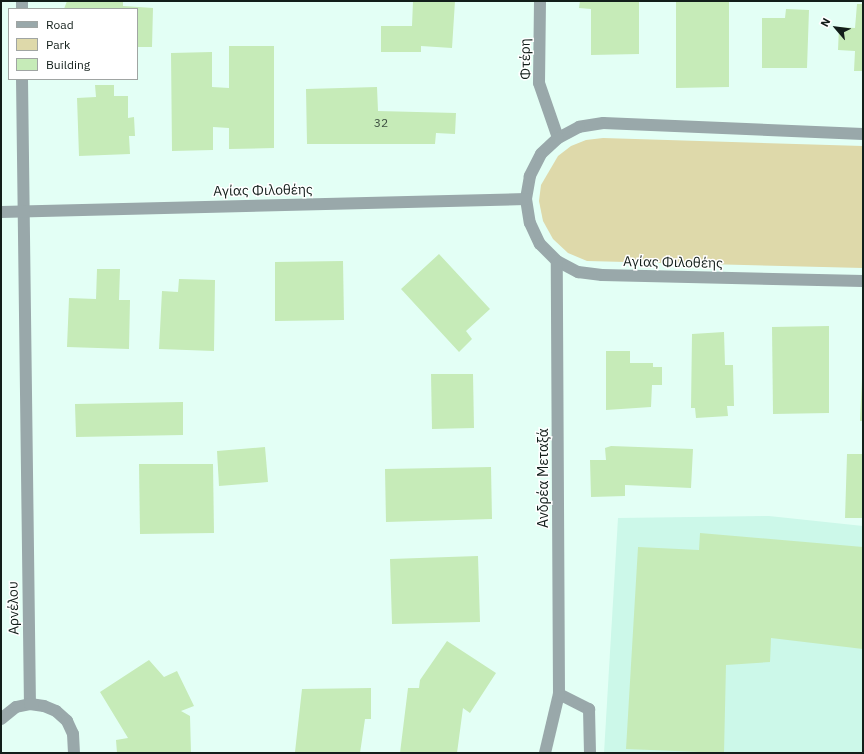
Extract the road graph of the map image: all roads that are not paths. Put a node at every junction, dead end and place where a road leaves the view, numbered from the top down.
1 (540, 1) edge
2 (22, 80) edge
3 (863, 134) edge
4 (558, 138) junction
5 (526, 199) junction
6 (22, 211) junction
7 (1, 212) edge
8 (557, 261) junction
9 (863, 282) edge
10 (559, 694) junction
11 (30, 704) junction
12 (1, 719) edge
13 (74, 753) edge
14 (545, 753) edge
15 (590, 753) edge

1 - 4 street, Φτέρη
2 - 6 street, Αρνέλου
3 - 4 street, Αγίας Φιλοθέης
4 - 5 street, Αγίας Φιλοθέης
5 - 6 street, Αγίας Φιλοθέης
5 - 8 street, Αγίας Φιλοθέης
6 - 7 street, Αγίας Φιλοθέης
6 - 11 street, Αρνέλου
8 - 9 street, Αγίας Φιλοθέης
8 - 10 street, Ανδρέα Μεταξά
10 - 14 street, Ανδρέα Μεταξά
10 - 15 street
11 - 12 street
11 - 13 street

